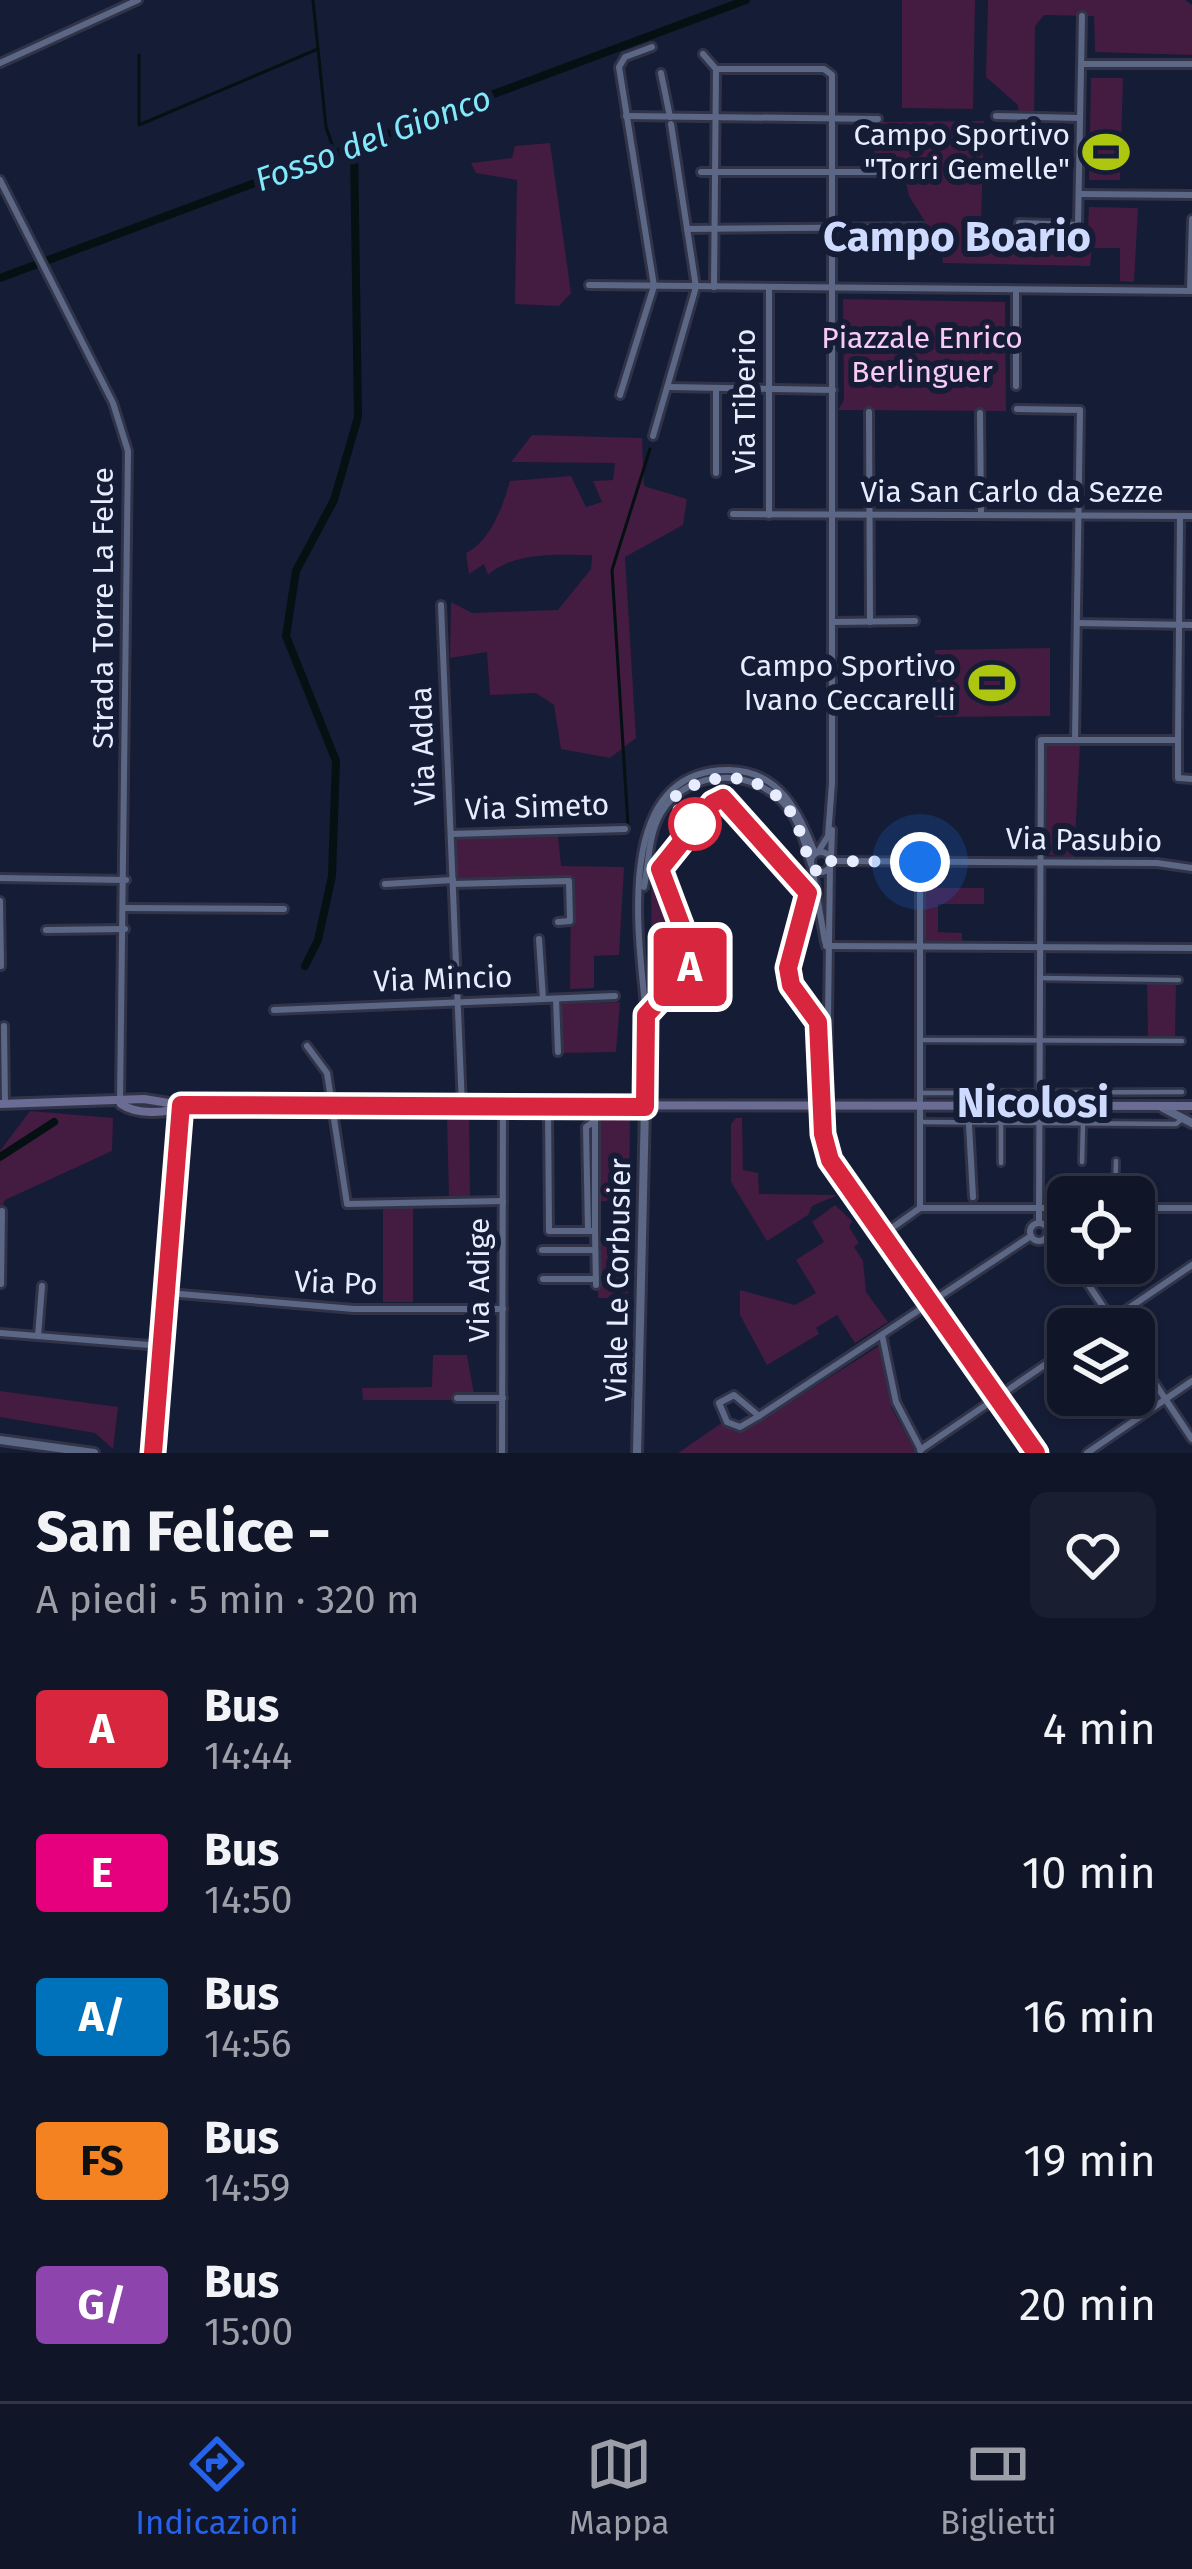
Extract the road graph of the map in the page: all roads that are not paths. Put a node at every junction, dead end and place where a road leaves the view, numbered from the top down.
1 (139, 0) edge
2 (1082, 16) dead end
3 (652, 47) dead end
4 (704, 54) dead end
5 (0, 63) edge
6 (1081, 64) junction
7 (1192, 64) edge
8 (716, 69) junction
9 (661, 73) dead end
10 (626, 116) junction
11 (996, 116) dead end
12 (716, 117) junction
13 (833, 118) junction
14 (1080, 118) junction
15 (878, 119) dead end
16 (670, 120) junction
17 (701, 172) dead end
18 (716, 172) junction
19 (833, 172) junction
20 (887, 172) dead end
21 (0, 180) edge
22 (1079, 194) junction
23 (1192, 195) edge
24 (1192, 219) edge
25 (1019, 223) dead end
26 (922, 227) dead end
27 (715, 228) junction
28 (833, 228) junction
29 (687, 229) junction
30 (589, 285) dead end
31 (654, 286) junction
32 (696, 286) junction
33 (714, 287) junction
34 (770, 287) junction
35 (833, 288) junction
36 (1016, 290) junction
37 (1191, 291) edge
38 (1016, 386) dead end
39 (667, 387) junction
40 (716, 388) junction
41 (769, 389) junction
42 (833, 390) junction
43 (620, 395) dead end
44 (1017, 409) dead end
45 (869, 412) dead end
46 (980, 413) dead end
47 (652, 436) dead end
48 (716, 473) dead end
49 (733, 514) dead end
50 (769, 515) junction
51 (833, 515) junction
52 (869, 515) junction
53 (981, 515) junction
54 (1081, 515) junction
55 (1180, 516) junction
56 (1192, 516) edge
57 (441, 605) dead end
58 (915, 621) dead end
59 (832, 622) junction
60 (870, 622) junction
61 (1077, 623) junction
62 (1178, 625) junction
63 (1192, 625) edge
64 (1075, 740) junction
65 (1178, 740) junction
66 (1192, 778) edge
67 (830, 821) junction
68 (625, 829) dead end
69 (451, 834) junction
70 (817, 853) junction
71 (830, 862) junction
72 (920, 862) junction
73 (1039, 863) junction
74 (811, 866) junction
75 (1192, 868) edge
76 (0, 878) edge
77 (126, 880) junction
78 (453, 882) junction
79 (385, 884) dead end
80 (642, 897) junction
81 (0, 901) edge
82 (125, 908) junction
83 (284, 909) dead end
84 (558, 922) dead end
85 (125, 929) junction
86 (46, 930) dead end
87 (539, 939) dead end
88 (920, 945) junction
89 (826, 946) junction
90 (1040, 946) junction
91 (1192, 948) edge
92 (1, 966) edge
93 (1040, 978) junction
94 (1179, 980) dead end
95 (614, 997) dead end
96 (543, 999) junction
97 (556, 999) junction
98 (458, 1003) junction
99 (274, 1010) dead end
100 (4, 1026) dead end
101 (920, 1040) junction
102 (1039, 1040) junction
103 (1182, 1041) dead end
104 (307, 1046) dead end
105 (558, 1052) dead end
106 (1038, 1092) junction
107 (1182, 1092) dead end
108 (920, 1093) junction
109 (120, 1103) junction
110 (3, 1104) edge
111 (181, 1105) junction
112 (328, 1106) junction
113 (462, 1106) junction
114 (503, 1106) junction
115 (1037, 1106) junction
116 (1192, 1106) edge
117 (548, 1107) junction
118 (595, 1107) junction
119 (645, 1107) junction
120 (919, 1107) junction
121 (968, 1107) junction
122 (822, 1108) junction
123 (1163, 1108) junction
124 (1188, 1120) edge
125 (920, 1122) junction
126 (968, 1122) junction
127 (1001, 1123) junction
128 (1037, 1123) junction
129 (1083, 1123) junction
130 (1116, 1161) dead end
131 (1082, 1162) dead end
132 (1001, 1163) dead end
133 (1116, 1176) edge
134 (973, 1197) dead end
135 (503, 1201) junction
136 (920, 1208) junction
137 (1038, 1208) junction
138 (1047, 1208) edge
139 (1155, 1208) edge
140 (1192, 1208) edge
141 (2, 1211) edge
142 (1039, 1223) junction
143 (591, 1231) junction
144 (881, 1235) junction
145 (1047, 1235) joint
146 (1031, 1236) junction
147 (542, 1250) dead end
148 (596, 1250) junction
149 (1192, 1265) edge
150 (543, 1279) dead end
151 (1, 1284) edge
152 (42, 1286) dead end
153 (168, 1294) junction
154 (930, 1303) junction
155 (1128, 1308) edge
156 (503, 1309) junction
157 (0, 1333) edge
158 (882, 1335) junction
159 (38, 1336) junction
160 (162, 1346) junction
161 (1047, 1363) edge
162 (1192, 1382) edge
163 (1155, 1383) edge
164 (458, 1397) dead end
165 (996, 1397) junction
166 (503, 1398) junction
167 (1166, 1399) junction
168 (758, 1416) junction
169 (1192, 1438) edge
170 (0, 1440) edge
171 (921, 1451) edge
172 (94, 1453) edge
173 (153, 1453) edge
174 (502, 1453) edge
175 (637, 1453) edge
176 (1036, 1453) edge
177 (1088, 1453) edge

1 - 5 street
2 - 6 street
3 - 10 street
4 - 8 street
6 - 7 street
6 - 14 street
8 - 12 street
8 - 13 street
9 - 16 street
10 - 16 street
10 - 31 street
11 - 14 street
12 - 13 street
12 - 16 street
12 - 18 street
13 - 15 street
13 - 19 street
14 - 22 street
16 - 29 street
17 - 18 street
18 - 19 street
18 - 27 street
19 - 20 street
19 - 28 street
21 - 77 street, Strada Torre La Felce
22 - 23 street
22 - 25 street
24 - 37 street
26 - 28 street
27 - 28 street
27 - 29 street
27 - 33 street
28 - 35 street
29 - 32 street
30 - 31 street
31 - 32 street
31 - 43 street
32 - 33 street
32 - 39 street
33 - 34 street
34 - 35 street
34 - 41 street, Via Tiberio
35 - 36 street
35 - 42 street
36 - 37 street
36 - 38 street
39 - 40 street
39 - 47 street
40 - 41 street
40 - 48 street
41 - 42 street
41 - 50 street, Via Tiberio
42 - 51 street
44 - 54 street
45 - 52 street
46 - 53 street
49 - 50 street, Via San Carlo da Sezze
50 - 51 street, Via San Carlo da Sezze
51 - 52 street, Via San Carlo da Sezze
51 - 59 street
52 - 53 street, Via San Carlo da Sezze
52 - 60 street
53 - 54 street, Via San Carlo da Sezze
54 - 55 street, Via San Carlo da Sezze
54 - 61 street
55 - 56 street, Via San Carlo da Sezze
55 - 62 street
57 - 69 street, Via Adda
58 - 60 street
59 - 60 street
59 - 67 street
61 - 62 street
61 - 64 street
62 - 63 street
62 - 65 street
64 - 65 street
64 - 73 street
65 - 66 street
67 - 70 street
67 - 71 street
68 - 69 street, Via Simeto
69 - 78 street, Via Adda
70 - 71 street
70 - 74 street
70 - 80 street
71 - 72 street, Via Pasubio
71 - 74 street, Via Pasubio
71 - 89 street
72 - 73 street, Via Pasubio
72 - 88 street
73 - 75 street, Via Pasubio
73 - 90 street
74 - 80 street
74 - 89 street
76 - 77 street
77 - 82 street, Strada Torre La Felce
78 - 79 street
78 - 84 street
78 - 98 street, Via Adda
80 - 119 street
81 - 92 street
82 - 83 street
82 - 85 street, Strada Torre La Felce
85 - 86 street
85 - 109 street, Strada Torre La Felce
87 - 96 street
88 - 89 street
88 - 90 street
88 - 101 street
89 - 122 street
90 - 91 street
90 - 93 street
93 - 94 street
93 - 102 street
95 - 97 street, Via Mincio
96 - 97 street, Via Mincio
96 - 98 street, Via Mincio
97 - 105 street
98 - 99 street, Via Mincio
98 - 113 street, Via Adda
100 - 110 street
101 - 102 street
101 - 108 street
102 - 103 street
102 - 106 street
104 - 112 street
106 - 107 street
106 - 108 street
106 - 115 street
108 - 120 street
109 - 110 main road
109 - 111 main road
111 - 112 main road
111 - 153 street
112 - 113 main road
112 - 135 street
113 - 114 main road
114 - 117 main road
114 - 135 street, Via Adige
115 - 121 main road
115 - 123 main road
115 - 128 street
116 - 123 main road
117 - 118 main road
117 - 143 street
118 - 119 main road
118 - 143 street
119 - 122 main road
119 - 175 street, Viale Le Corbusier
120 - 121 main road
120 - 122 main road
120 - 125 street
121 - 126 street
122 - 144 street
123 - 124 street
124 - 129 street
125 - 126 street
125 - 136 street
126 - 127 street
126 - 134 street
127 - 128 street
127 - 132 street
128 - 129 street
128 - 137 street
129 - 131 street
130 - 133 street
135 - 156 street, Via Adige
136 - 137 street
136 - 144 street
137 - 138 street
137 - 142 street
139 - 140 street
141 - 151 street
142 - 145 street
142 - 146 street
143 - 148 street
144 - 154 street
145 - 146 street
146 - 154 street
147 - 148 street
148 - 150 street
149 - 155 street
152 - 159 street
153 - 156 street, Via Po
153 - 160 street
154 - 158 street
154 - 165 street
156 - 166 street, Via Adige
157 - 159 street
158 - 168 street
158 - 171 street
159 - 160 street
160 - 173 street
161 - 165 street
162 - 167 street
163 - 167 street
164 - 166 street
165 - 171 street
165 - 176 street
166 - 174 street, Via Adige
167 - 169 street
167 - 177 street
168 - 168 street
170 - 172 street

